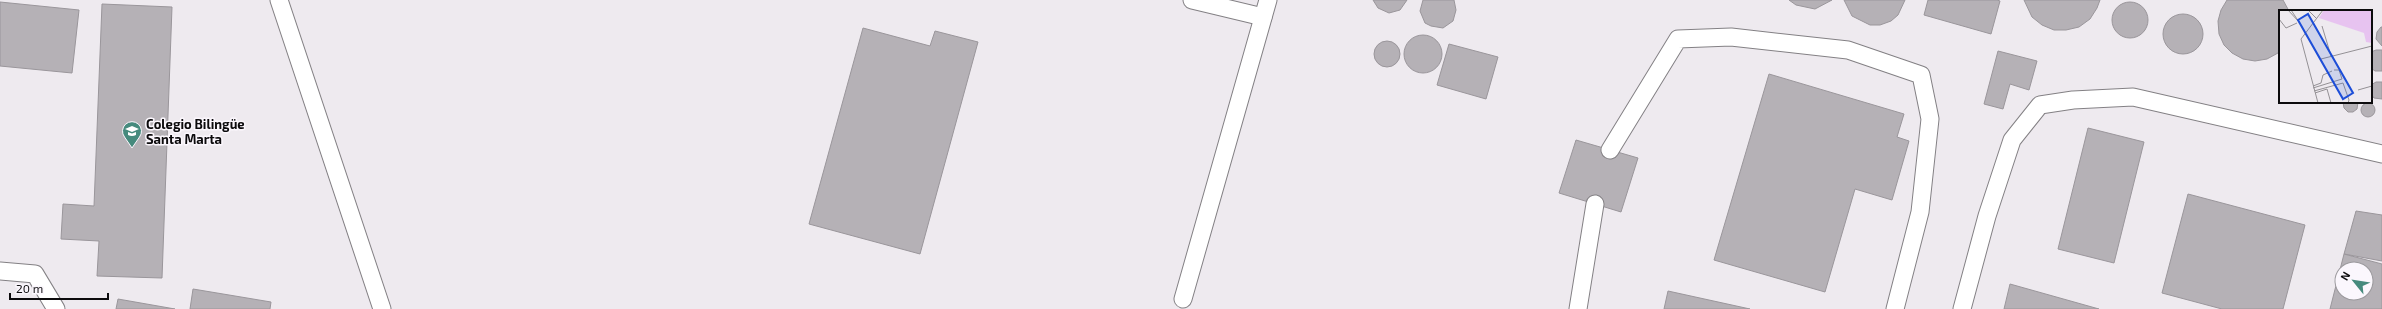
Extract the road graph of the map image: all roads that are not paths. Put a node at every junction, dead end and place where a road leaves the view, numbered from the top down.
1 (279, 0) edge
2 (1192, 0) edge
3 (1268, 0) edge
4 (1263, 17) junction
5 (1610, 150) dead end
6 (2382, 154) edge
7 (1595, 204) dead end
8 (0, 271) edge
9 (1183, 299) dead end
10 (56, 309) edge
11 (382, 309) edge
12 (1578, 309) edge
13 (1894, 309) edge
14 (1962, 309) edge

1 - 11 lane
2 - 4 lane
3 - 4 lane
4 - 9 lane
5 - 13 lane
6 - 14 lane
7 - 12 lane
8 - 10 lane

